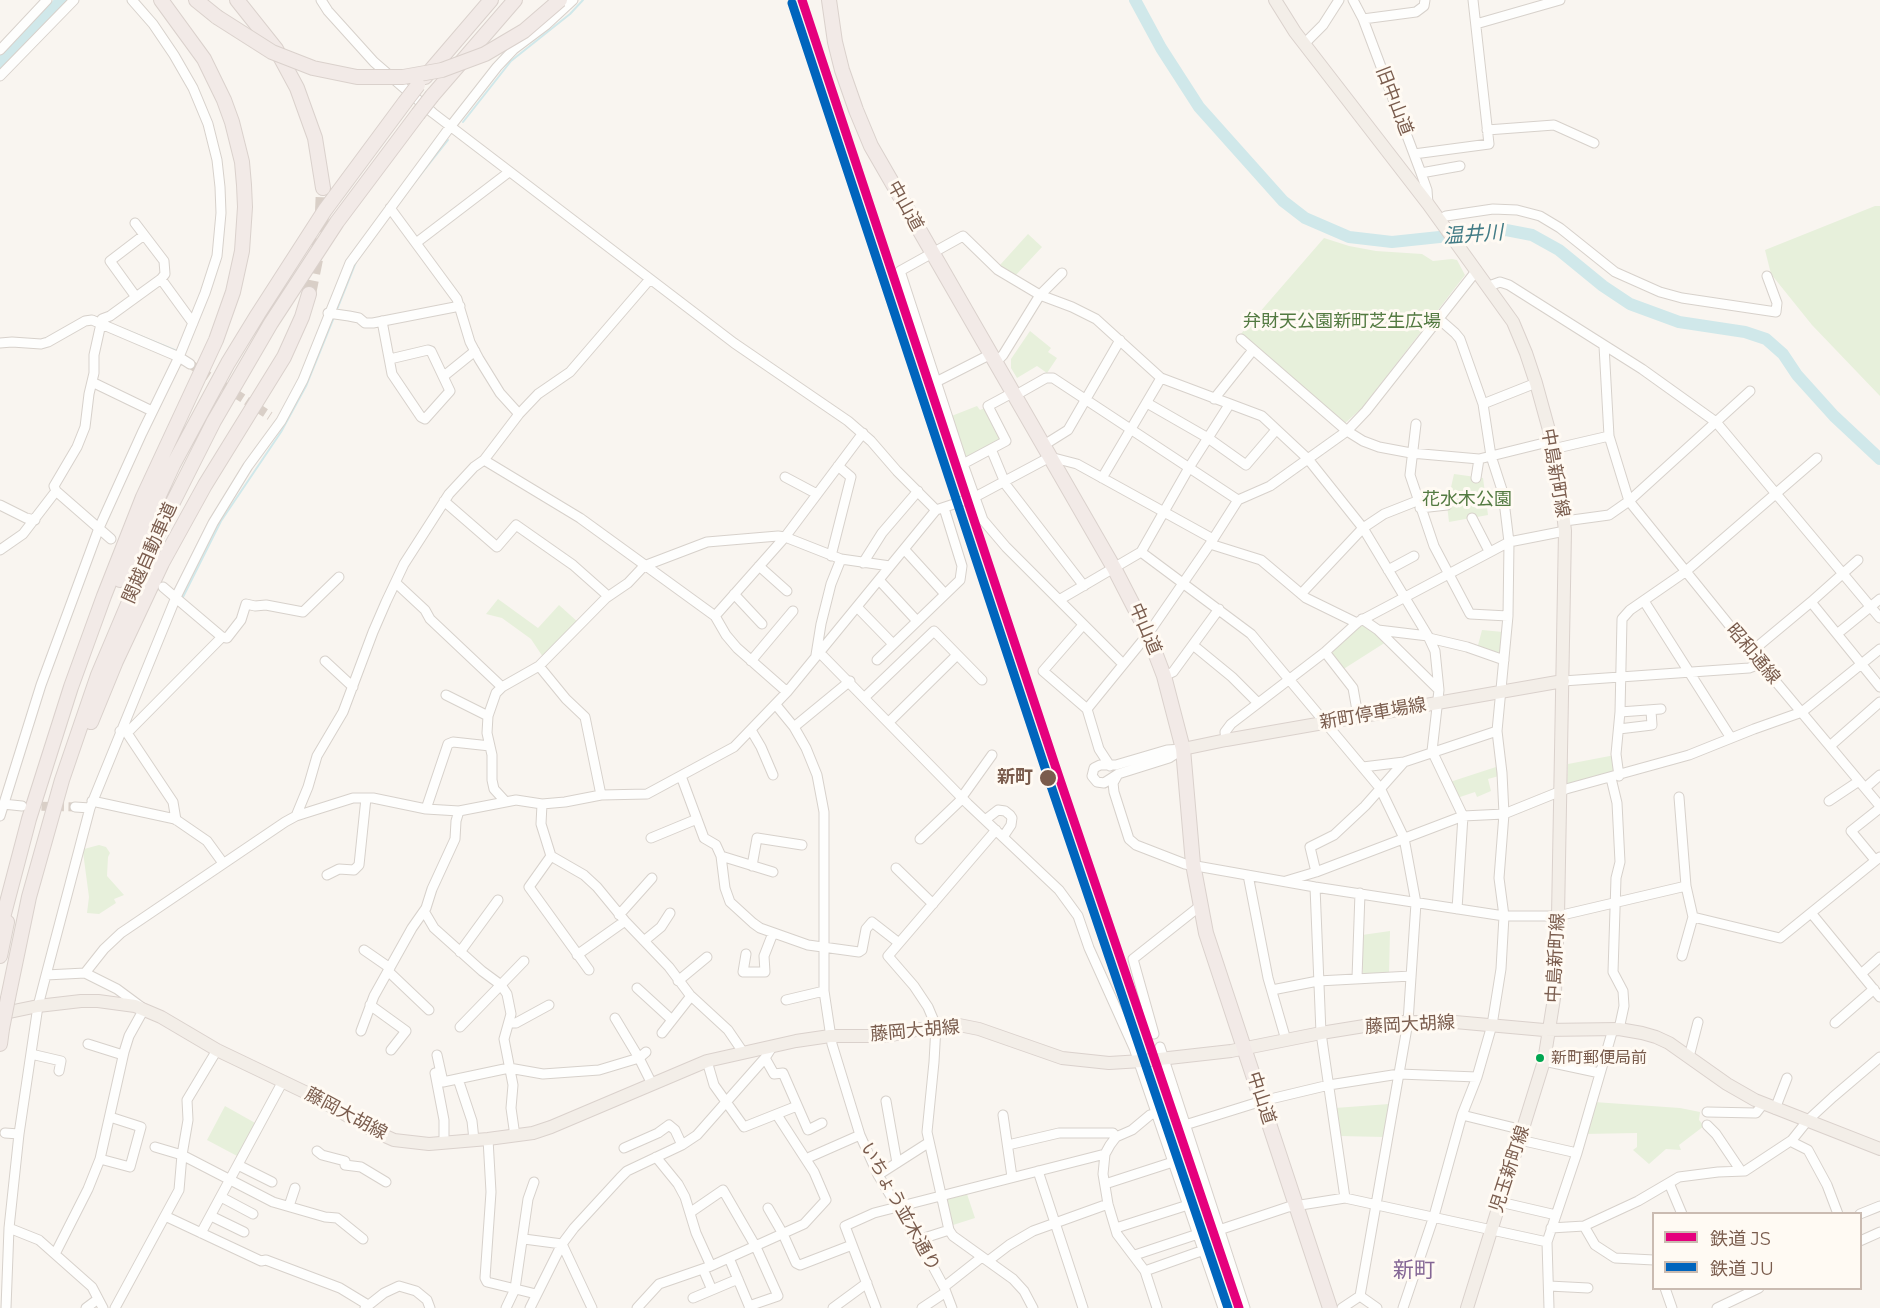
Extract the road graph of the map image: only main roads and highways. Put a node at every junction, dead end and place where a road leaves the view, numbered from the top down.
1 (161, 0) edge
2 (196, 0) edge
3 (237, 0) edge
4 (491, 0) edge
5 (515, 0) edge
6 (560, 0) edge
7 (1275, 0) edge
8 (830, 1) edge
9 (323, 188) tunnel mouth
10 (309, 294) tunnel mouth
11 (1563, 681) junction
12 (1183, 749) junction
13 (30, 897) junction
14 (0, 929) edge
15 (0, 956) edge
16 (0, 1014) edge
17 (1550, 1029) junction
18 (0, 1044) edge
19 (1245, 1048) junction
20 (1880, 1149) edge
21 (1330, 1308) edge
22 (1467, 1308) edge

1 - 14 highway
2 - 6 highway, bridge
3 - 9 highway
4 - 15 highway, 関越自動車道, bridge
5 - 13 highway, 関越自動車道, bridge
7 - 11 main road, 中島新町線
8 - 12 highway, 中山道
10 - 13 highway
11 - 12 main road, 新町停車場線
11 - 17 main road, 中島新町線
12 - 19 highway, 中山道
13 - 18 highway, 関越自動車道, bridge
16 - 19 main road, 藤岡大胡線
17 - 19 main road, 藤岡大胡線
17 - 20 main road, 藤岡大胡線
17 - 22 main road, 児玉新町線
19 - 21 highway, 中山道

